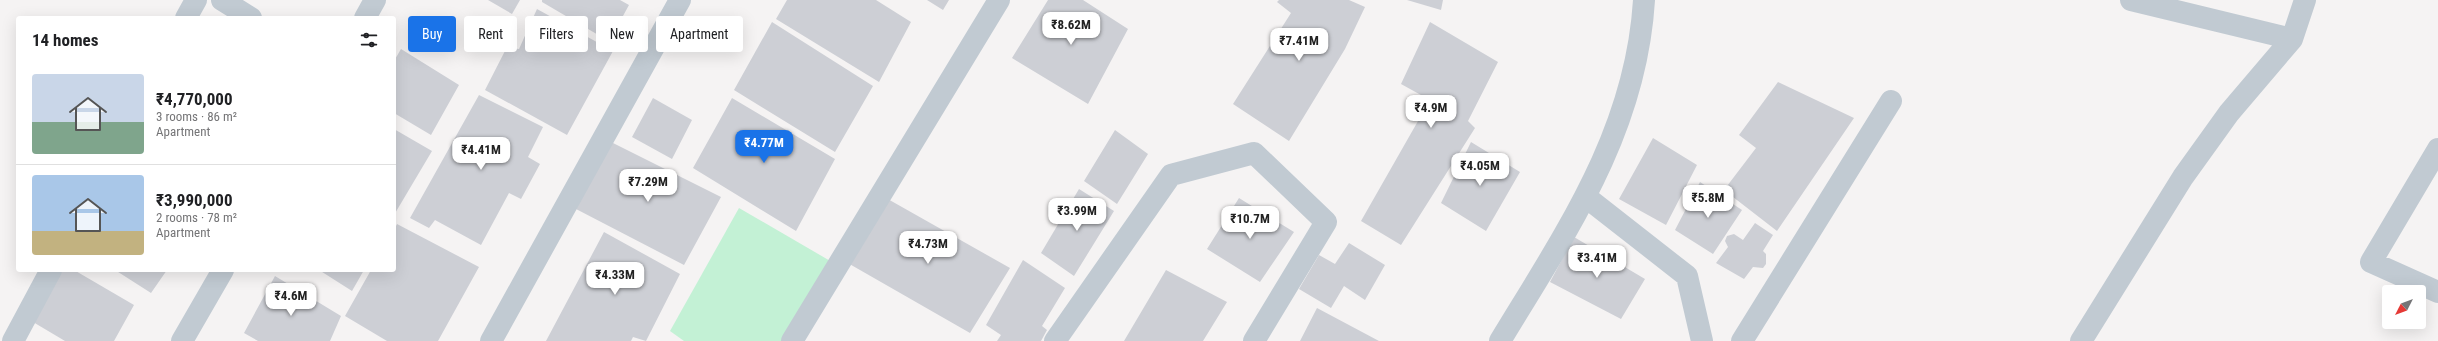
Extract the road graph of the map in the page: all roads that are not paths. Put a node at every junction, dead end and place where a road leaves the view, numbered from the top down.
1 (196, 0) edge
2 (222, 0) edge
3 (375, 0) edge
4 (680, 0) edge
5 (999, 0) edge
6 (1644, 0) edge
7 (2305, 0) edge
8 (2138, 1) edge
9 (187, 16) edge
10 (248, 16) edge
11 (365, 16) edge
12 (2292, 39) junction
13 (1891, 101) dead end
14 (2438, 149) edge
15 (1586, 197) junction
16 (50, 272) edge
17 (221, 272) edge
18 (2438, 292) edge
19 (13, 341) edge
20 (182, 341) edge
21 (491, 341) edge
22 (792, 341) edge
23 (1055, 341) edge
24 (1254, 341) edge
25 (1500, 341) edge
26 (1702, 341) edge
27 (1742, 341) edge
28 (2081, 341) edge

1 - 9 street
2 - 10 street
3 - 11 street
4 - 21 street
5 - 22 street
6 - 15 street
7 - 12 street
8 - 12 street
12 - 28 street
13 - 27 street
14 - 18 street
15 - 25 street
15 - 26 street
16 - 19 street
17 - 20 street
23 - 24 street

